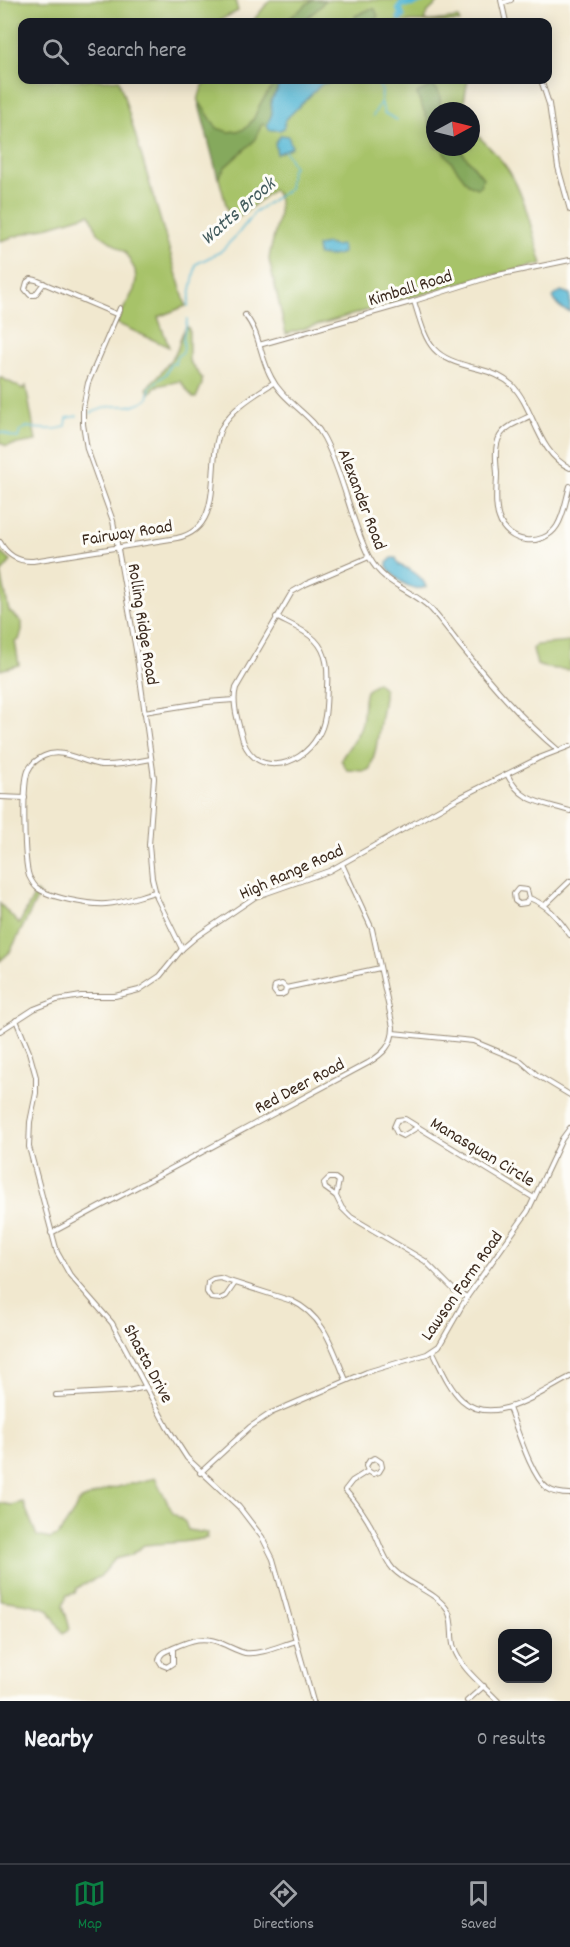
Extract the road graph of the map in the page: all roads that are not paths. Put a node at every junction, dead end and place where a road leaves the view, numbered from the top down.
1 (511, 0) edge
2 (501, 1) edge
3 (505, 18) edge
4 (542, 84) edge
5 (570, 210) edge
6 (570, 260) edge
7 (44, 283) junction
8 (414, 301) junction
9 (120, 308) dead end
10 (116, 314) junction
11 (245, 315) dead end
12 (259, 345) junction
13 (273, 383) junction
14 (530, 416) junction
15 (570, 468) edge
16 (570, 486) edge
17 (0, 542) edge
18 (118, 548) junction
19 (369, 556) junction
20 (276, 617) junction
21 (234, 700) junction
22 (144, 712) junction
23 (570, 746) edge
24 (558, 750) junction
25 (152, 759) junction
26 (507, 774) junction
27 (0, 797) edge
28 (25, 798) junction
29 (570, 811) edge
30 (342, 864) junction
31 (570, 881) edge
32 (155, 892) junction
33 (529, 898) junction
34 (545, 905) junction
35 (570, 936) edge
36 (182, 949) junction
37 (380, 968) junction
38 (286, 988) dead end
39 (15, 1020) junction
40 (0, 1031) edge
41 (393, 1034) junction
42 (570, 1095) edge
43 (418, 1127) junction
44 (570, 1128) edge
45 (336, 1196) junction
46 (534, 1198) junction
47 (51, 1233) junction
48 (235, 1283) junction
49 (468, 1297) junction
50 (433, 1352) junction
51 (570, 1377) edge
52 (346, 1380) junction
53 (146, 1387) junction
54 (56, 1395) dead end
55 (509, 1408) junction
56 (368, 1471) junction
57 (200, 1473) junction
58 (570, 1494) edge
59 (296, 1641) junction
60 (173, 1648) junction
61 (484, 1686) junction
62 (313, 1701) edge
63 (467, 1701) edge
64 (498, 1701) edge

1 - 2 street
2 - 3 street
4 - 5 street
6 - 8 street, Kimball Road
7 - 7 street
7 - 10 street
8 - 12 street, Kimball Road
8 - 14 street
9 - 10 street, Rolling Ridge Road
10 - 18 street, Rolling Ridge Road
11 - 12 street, Alexander Road
12 - 13 street, Alexander Road
13 - 18 street, Fairway Road
13 - 19 street, Alexander Road
14 - 15 street
14 - 16 street
17 - 18 street, Fairway Road
18 - 22 street, Rolling Ridge Road
19 - 20 street
19 - 24 street, Alexander Road
20 - 21 street
20 - 21 street
21 - 22 street
22 - 25 street, Rolling Ridge Road
23 - 24 street, High Range Road
24 - 26 street, High Range Road
25 - 28 street
25 - 32 street, Rolling Ridge Road
26 - 29 street
26 - 30 street, High Range Road
27 - 28 street
28 - 32 street
30 - 36 street, High Range Road
30 - 37 street
31 - 34 street
32 - 36 street, Rolling Ridge Road
33 - 33 street
33 - 34 street
34 - 35 street
36 - 39 street, High Range Road
37 - 38 street
37 - 41 street
39 - 40 street, High Range Road
39 - 47 street, Shasta Drive
41 - 42 street
41 - 47 street, Red Deer Road
43 - 43 street, Manasquan Circle
43 - 46 street, Manasquan Circle
44 - 46 street, Lawson Farm Road
45 - 45 street
45 - 49 street
46 - 49 street, Lawson Farm Road
47 - 53 street, Shasta Drive
48 - 48 street
48 - 52 street
49 - 50 street, Lawson Farm Road
50 - 52 street, Lawson Farm Road
50 - 55 street
51 - 55 street
52 - 57 street, Lawson Farm Road
53 - 54 street
53 - 57 street, Shasta Drive
55 - 58 street
56 - 56 street
56 - 61 street
57 - 59 street, Shasta Drive
59 - 60 street
59 - 62 street, Shasta Drive
60 - 60 street
61 - 63 street
61 - 64 street

